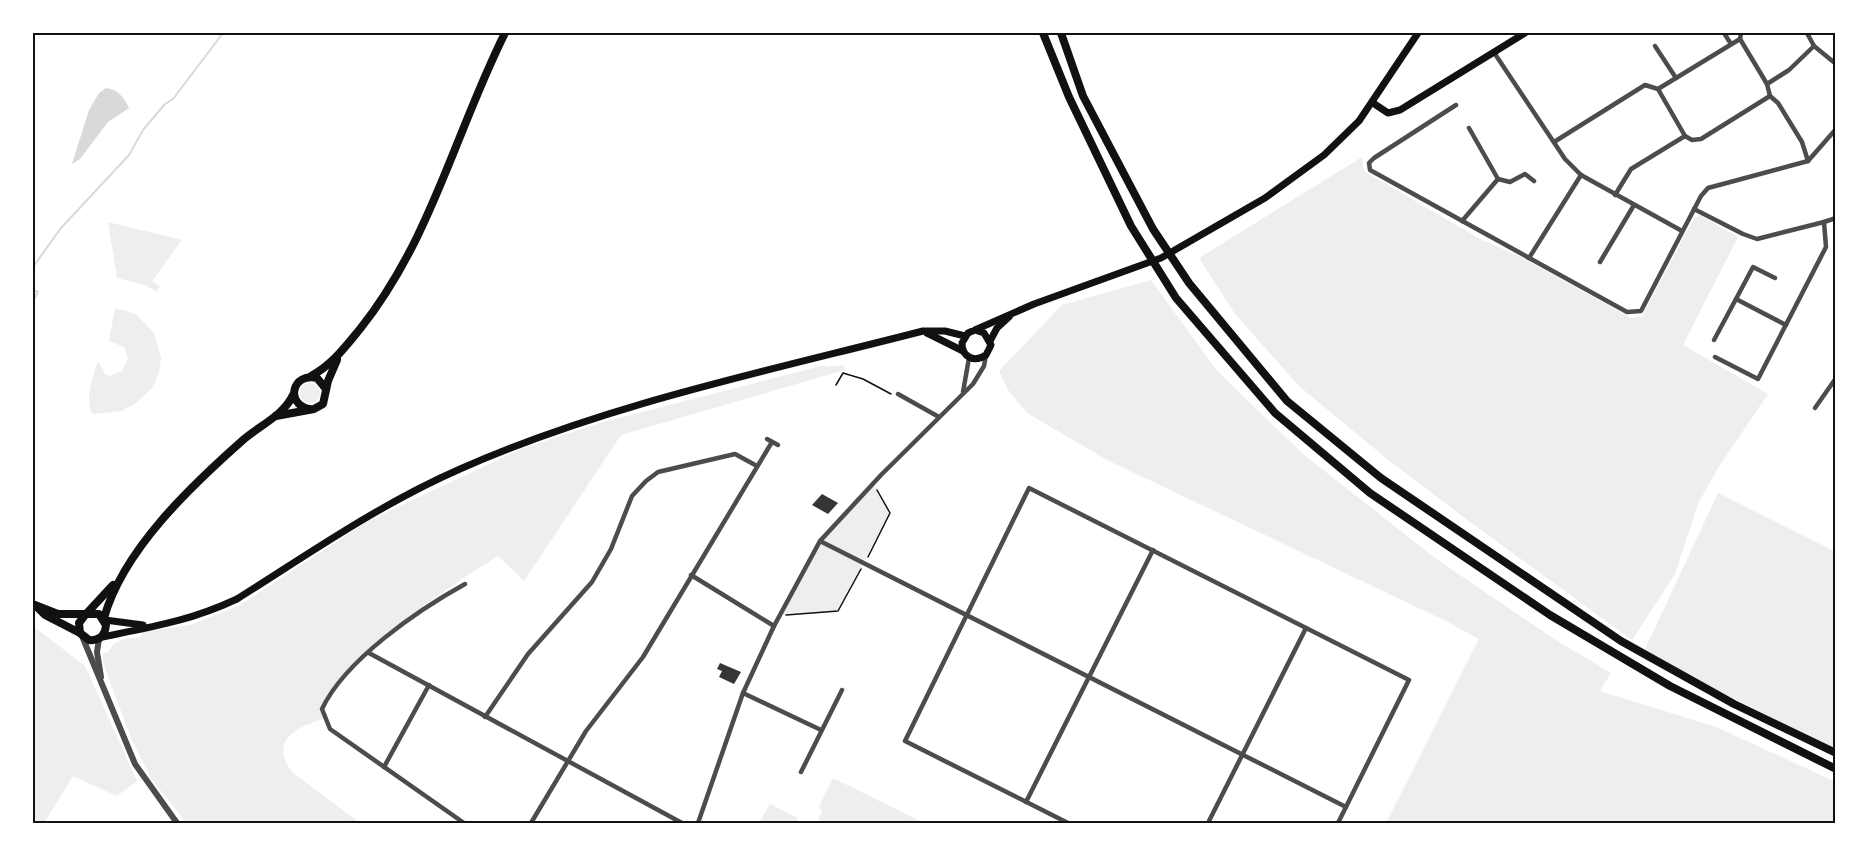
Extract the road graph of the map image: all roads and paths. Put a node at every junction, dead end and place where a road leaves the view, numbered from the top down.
1 (505, 33) edge
2 (1043, 33) edge
3 (1061, 33) edge
4 (1418, 33) edge
5 (1525, 33) edge
6 (1724, 33) edge
7 (1807, 33) edge
8 (1740, 36) edge
9 (1731, 44) junction
10 (1655, 46) dead end
11 (1814, 46) junction
12 (1494, 54) junction
13 (1836, 64) edge
14 (1676, 78) junction
15 (1767, 84) junction
16 (1658, 89) junction
17 (1770, 96) junction
18 (1373, 103) junction
19 (1456, 105) dead end
20 (1469, 128) dead end
21 (1836, 129) edge
22 (1685, 136) junction
23 (1554, 142) junction
24 (1808, 161) junction
25 (1581, 175) junction
26 (1498, 179) junction
27 (1534, 181) dead end
28 (1616, 195) junction
29 (1634, 205) junction
30 (1694, 209) junction
31 (1836, 218) edge
32 (1462, 221) junction
33 (1824, 222) junction
34 (1682, 231) junction
35 (1529, 258) junction
36 (1600, 262) dead end
37 (1775, 278) dead end
38 (1736, 299) junction
39 (1015, 311) junction
40 (1786, 325) junction
41 (975, 330) junction
42 (923, 331) junction
43 (965, 336) junction
44 (1714, 340) dead end
45 (990, 341) junction
46 (963, 351) junction
47 (341, 353) junction
48 (986, 355) junction
49 (1715, 357) dead end
50 (969, 358) junction
51 (311, 376) junction
52 (1836, 378) edge
53 (837, 385) dead end
54 (326, 389) junction
55 (908, 389) dead end
56 (963, 392) junction
57 (898, 394) joint
58 (293, 395) junction
59 (904, 397) junction
60 (1815, 408) dead end
61 (314, 409) junction
62 (274, 416) junction
63 (939, 417) junction
64 (778, 445) dead end
65 (757, 466) junction
66 (873, 484) junction
67 (820, 541) junction
68 (1153, 550) junction
69 (864, 563) junction
70 (692, 576) junction
71 (118, 579) junction
72 (465, 584) dead end
73 (34, 605) edge
74 (86, 614) junction
75 (780, 615) junction
76 (967, 615) junction
77 (104, 619) junction
78 (161, 625) junction
79 (774, 626) junction
80 (1305, 628) junction
81 (81, 634) junction
82 (101, 638) junction
83 (369, 652) junction
84 (1089, 677) junction
85 (429, 685) junction
86 (103, 687) junction
87 (842, 690) dead end
88 (743, 693) junction
89 (485, 717) junction
90 (821, 730) junction
91 (1836, 753) edge
92 (1242, 754) junction
93 (567, 761) junction
94 (384, 766) junction
95 (1836, 769) edge
96 (801, 772) dead end
97 (1026, 802) junction
98 (1346, 807) junction
99 (177, 823) edge
100 (464, 823) edge
101 (531, 823) edge
102 (682, 823) edge
103 (698, 823) edge
104 (1068, 823) edge
105 (1208, 823) edge
106 (1338, 823) edge

1 - 47 main road
2 - 95 main road
3 - 91 main road
4 - 18 main road
5 - 12 main road
6 - 9 street
7 - 11 street
8 - 9 street
8 - 15 street
9 - 14 street
10 - 14 street
11 - 13 street
11 - 15 street
12 - 18 main road
12 - 23 street
14 - 16 street
15 - 17 street
16 - 22 street
16 - 23 street
17 - 22 street
17 - 24 street
18 - 39 main road
19 - 32 street
20 - 26 street
21 - 24 street
22 - 28 street
23 - 25 street
24 - 30 street
25 - 28 street
25 - 35 street
26 - 27 street
26 - 32 street
28 - 29 street
29 - 34 street
29 - 36 street
30 - 33 street
30 - 34 street
31 - 33 street
32 - 35 street
33 - 40 street
34 - 35 street
37 - 38 street
38 - 40 street
38 - 44 street
39 - 41 main road
39 - 45 main road
40 - 49 street
41 - 43 main road
41 - 45 main road
42 - 43 main road
42 - 46 main road
42 - 78 main road
43 - 46 main road
45 - 48 main road
46 - 50 main road
47 - 51 main road
47 - 54 main road
48 - 50 main road
48 - 56 street
50 - 56 street
51 - 54 main road
51 - 58 main road
52 - 60 street
53 - 57 path
54 - 61 main road
55 - 59 street
56 - 63 street
57 - 59 street
58 - 61 main road
58 - 62 main road
59 - 63 street
61 - 62 main road
62 - 71 main road
63 - 66 street
64 - 65 street
65 - 70 street
65 - 89 street
66 - 67 street
66 - 69 path
67 - 69 street
67 - 75 street
68 - 76 street
68 - 80 street
68 - 84 street
69 - 75 path
69 - 76 street
70 - 79 street
70 - 93 street
71 - 74 main road
71 - 77 main road
72 - 83 street
73 - 74 main road
73 - 81 main road
74 - 77 main road
74 - 81 main road
75 - 79 street
76 - 84 street
76 - 97 street
77 - 78 main road
77 - 82 main road
78 - 82 main road
79 - 88 street
80 - 92 street
80 - 98 street
81 - 82 main road
81 - 86 street
82 - 86 street
83 - 85 street
83 - 94 street
84 - 92 street
84 - 97 street
85 - 89 street
85 - 94 street
86 - 99 street
87 - 90 street
88 - 90 street
88 - 103 street
89 - 93 street
90 - 96 street
92 - 98 street
92 - 105 street
93 - 101 street
93 - 102 street
94 - 100 street
97 - 104 street
98 - 106 street

